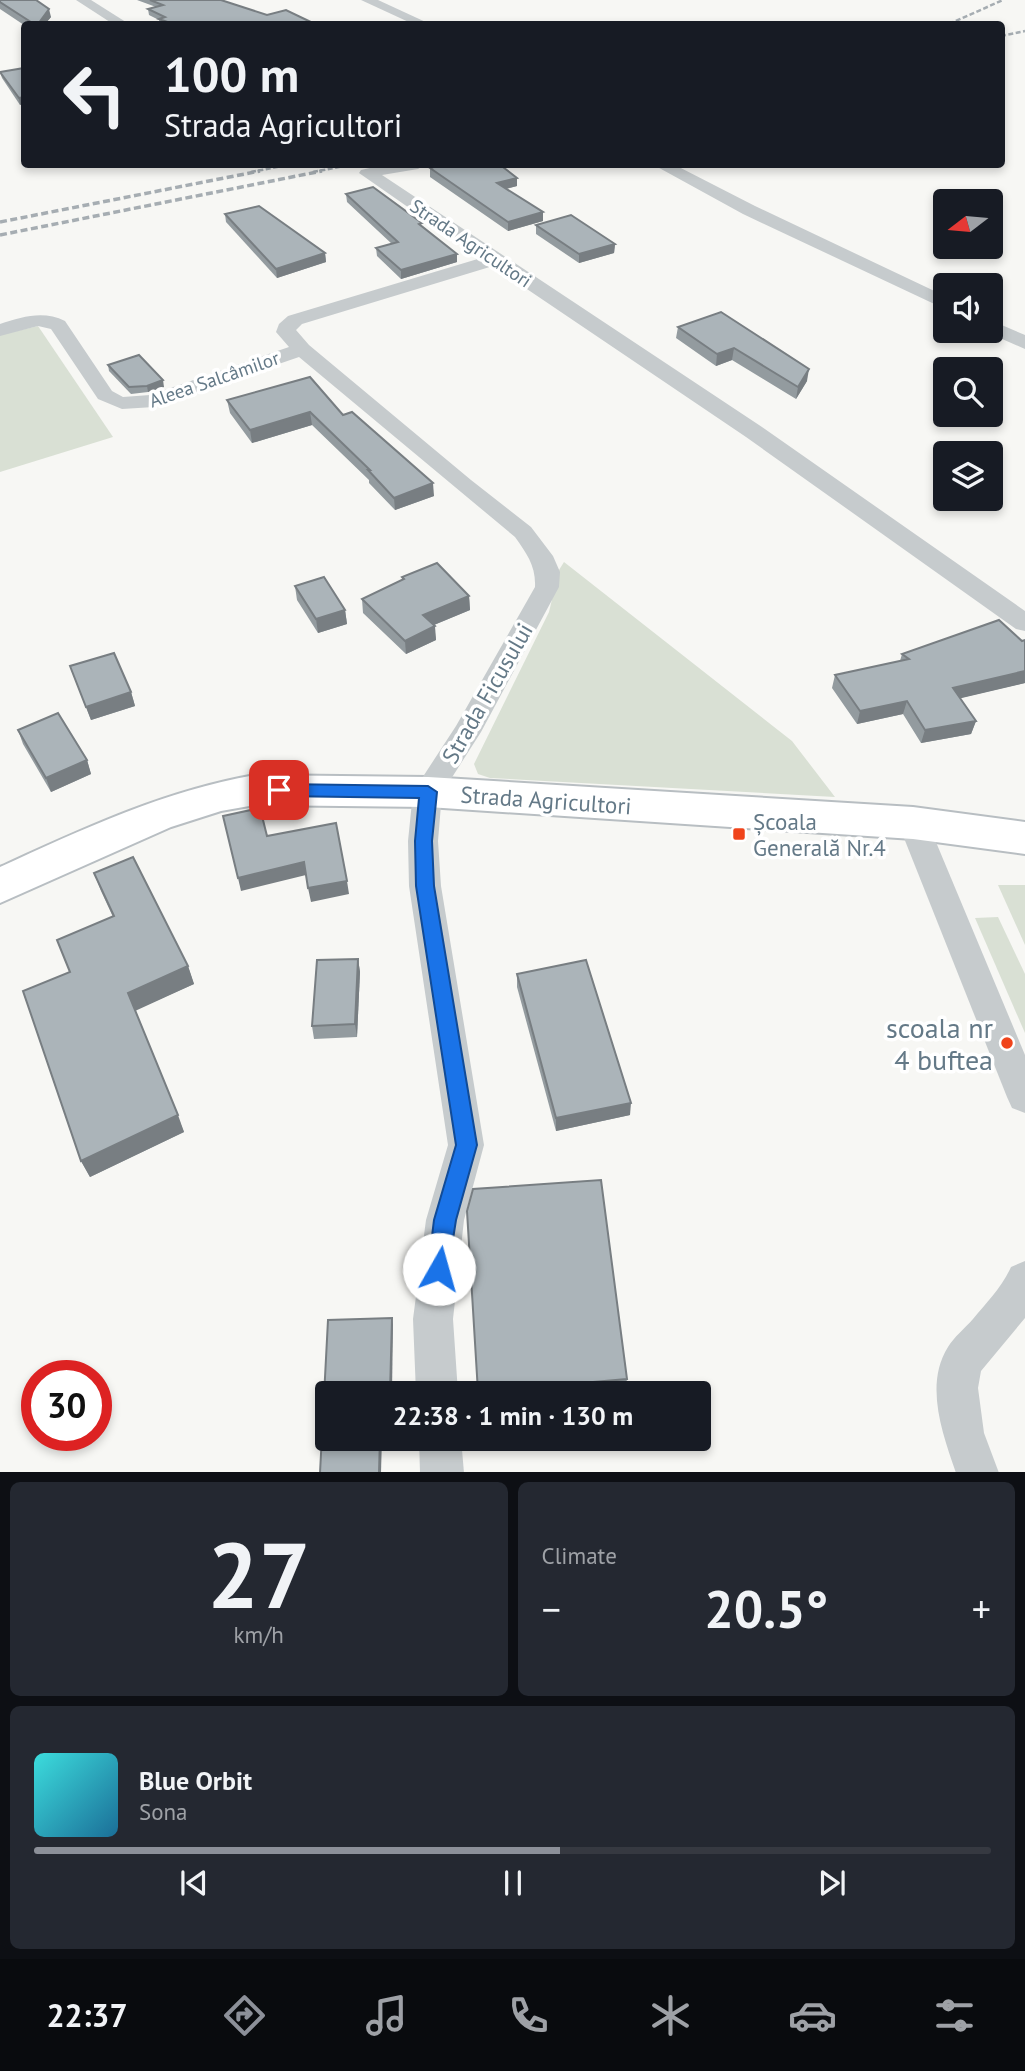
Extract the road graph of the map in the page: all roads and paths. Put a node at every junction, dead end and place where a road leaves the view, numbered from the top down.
1 (82, 0) edge
2 (367, 0) edge
3 (117, 21) edge
4 (416, 21) edge
5 (395, 168) edge
6 (668, 168) edge
7 (496, 258) junction
8 (933, 297) edge
9 (0, 330) edge
10 (1003, 332) edge
11 (1025, 343) edge
12 (302, 349) junction
13 (1025, 623) edge
14 (428, 792) junction
15 (913, 823) junction
16 (1025, 838) edge
17 (0, 886) edge
18 (1025, 1097) edge
19 (1025, 1282) edge
20 (437, 1381) edge
21 (441, 1451) edge
22 (442, 1472) edge
23 (978, 1472) edge

1 - 3 street
2 - 4 street
5 - 7 street, Strada Agricultori
6 - 8 street
7 - 12 street, Aleea Salcâmilor
7 - 13 street, Strada Agricultori
9 - 12 street, Aleea Salcâmilor
10 - 11 street
12 - 14 street, Strada Ficusului
14 - 15 main road, Strada Agricultori
14 - 17 main road, Strada Agricultori
14 - 20 street, Strada Ficusului
15 - 16 main road, Strada Agricultori
15 - 18 street
19 - 23 street
21 - 22 street

